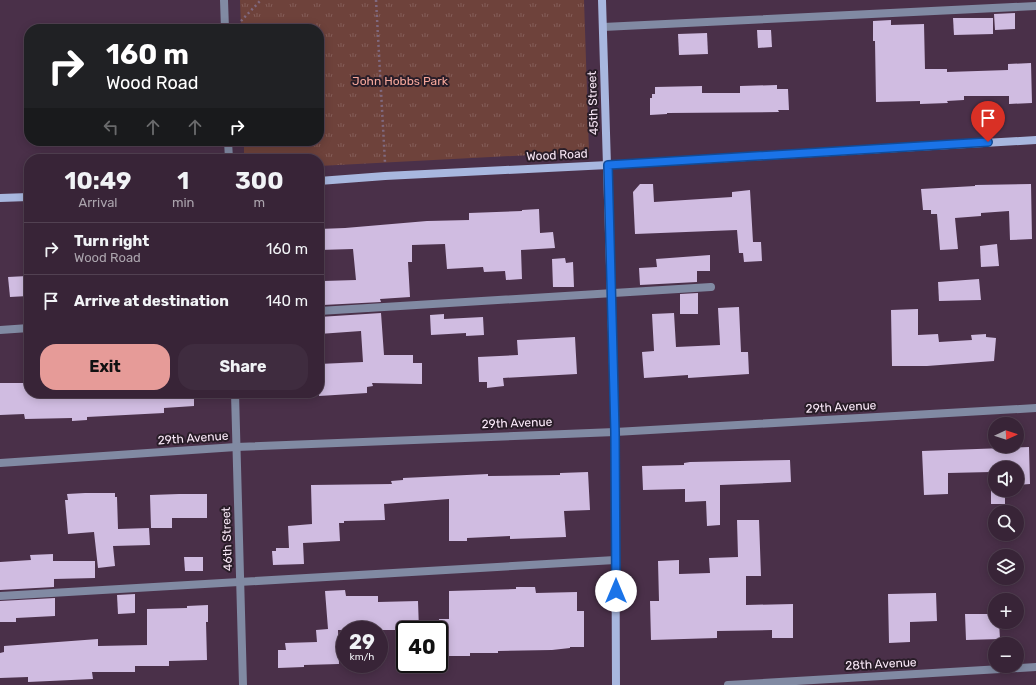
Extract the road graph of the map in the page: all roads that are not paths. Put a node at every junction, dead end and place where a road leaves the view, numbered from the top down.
1 (224, 0) edge
2 (602, 0) edge
3 (1036, 6) edge
4 (225, 24) edge
5 (603, 27) junction
6 (1036, 140) edge
7 (608, 165) junction
8 (324, 181) edge
9 (24, 197) edge
10 (0, 198) edge
11 (711, 287) dead end
12 (611, 294) junction
13 (324, 312) edge
14 (24, 328) edge
15 (0, 330) edge
16 (235, 398) edge
17 (1036, 408) edge
18 (615, 432) junction
19 (236, 446) junction
20 (0, 463) edge
21 (616, 560) junction
22 (240, 581) junction
23 (0, 596) edge
24 (1036, 667) edge
25 (243, 685) edge
26 (616, 685) edge
27 (728, 685) edge

1 - 4 street
2 - 5 street, 45th Street
3 - 5 street
5 - 7 street, 45th Street
6 - 7 street, Wood Road
7 - 8 street, Wood Road
7 - 12 street, 45th Street
9 - 10 street
11 - 12 street
12 - 13 street
12 - 18 street, 45th Street
14 - 15 street
16 - 19 street, 46th Street
17 - 18 street, 29th Avenue
18 - 19 street, 29th Avenue
18 - 21 street, 45th Street
19 - 20 street, 29th Avenue
19 - 22 street, 46th Street
21 - 22 street
21 - 26 street, 45th Street
22 - 23 street
22 - 25 street, 46th Street
24 - 27 street, 28th Avenue

